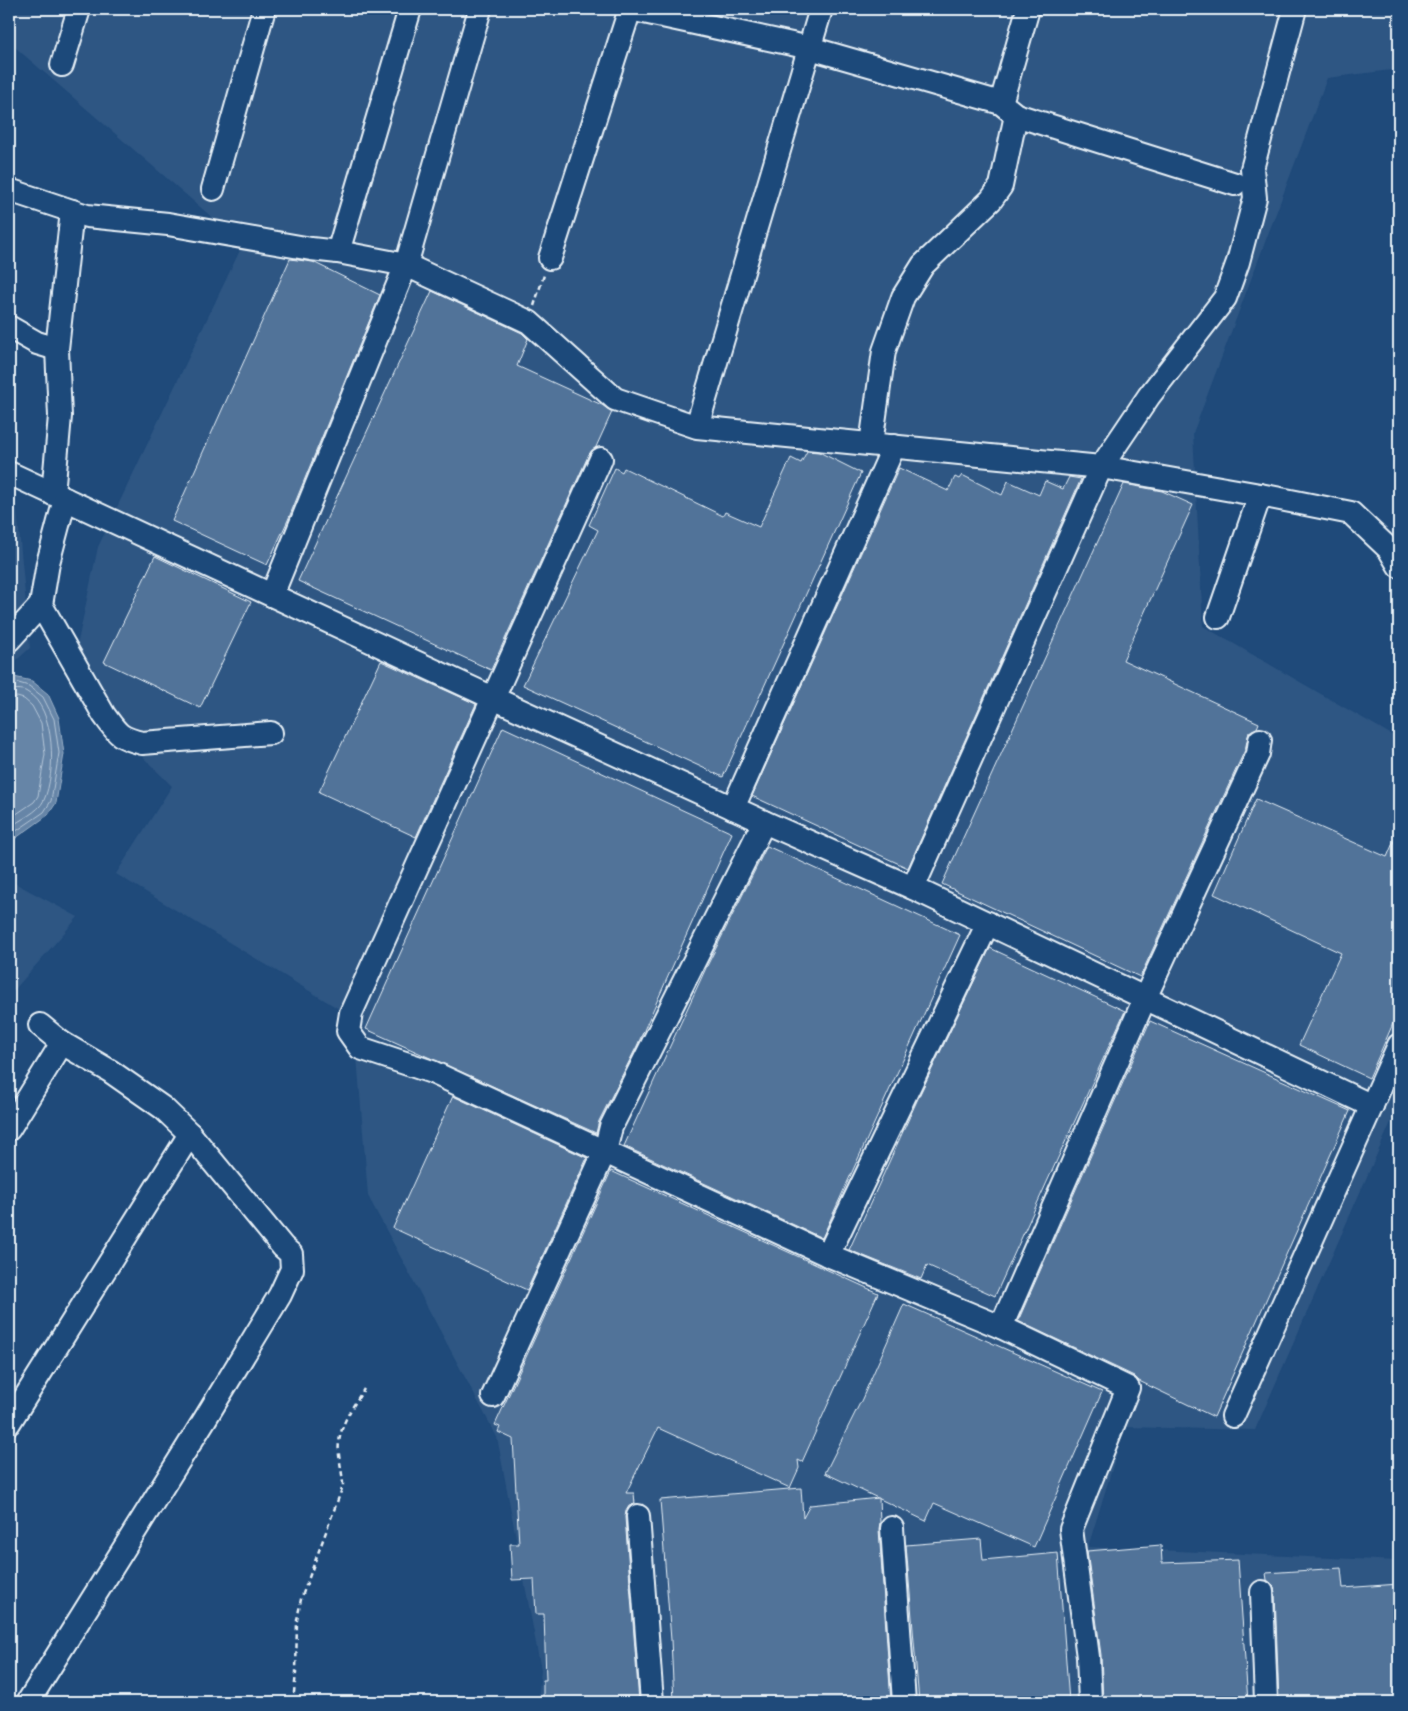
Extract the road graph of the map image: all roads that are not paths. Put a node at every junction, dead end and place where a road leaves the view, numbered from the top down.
1 (79, 9) edge
2 (264, 9) edge
3 (410, 9) edge
4 (480, 9) edge
5 (630, 9) edge
6 (821, 9) edge
7 (1028, 9) edge
8 (1295, 9) edge
9 (810, 48) junction
10 (62, 65) dead end
11 (1009, 109) junction
12 (1235, 184) dead end
13 (213, 189) dead end
14 (9, 190) edge
15 (72, 211) junction
16 (338, 252) junction
17 (550, 258) road end
18 (406, 266) junction
19 (9, 326) edge
20 (57, 349) junction
21 (700, 416) dead end
22 (871, 444) junction
23 (894, 446) junction
24 (601, 458) dead end
25 (1101, 467) junction
26 (9, 473) edge
27 (1260, 495) junction
28 (59, 497) junction
29 (1399, 566) edge
30 (272, 595) junction
31 (41, 605) junction
32 (1218, 617) dead end
33 (9, 640) edge
34 (493, 698) junction
35 (271, 733) dead end
36 (1260, 740) dead end
37 (733, 808) junction
38 (764, 822) junction
39 (913, 888) junction
40 (988, 923) junction
41 (1145, 998) junction
42 (40, 1025) dead end
43 (62, 1043) junction
44 (1399, 1045) edge
45 (1372, 1106) junction
46 (9, 1129) edge
47 (190, 1134) junction
48 (605, 1151) junction
49 (828, 1255) junction
50 (1001, 1327) junction
51 (493, 1396) dead end
52 (1233, 1416) dead end
53 (9, 1423) edge
54 (638, 1516) dead end
55 (892, 1528) dead end
56 (1262, 1592) dead end
57 (28, 1702) edge
58 (652, 1702) edge
59 (904, 1702) edge
60 (1090, 1702) edge
61 (1266, 1702) edge

1 - 10 street
2 - 13 street
3 - 16 street
4 - 18 street
5 - 9 street
5 - 17 street
6 - 9 street
7 - 11 street
8 - 25 street
9 - 11 street
9 - 21 street
11 - 12 street
11 - 22 street
14 - 15 street
15 - 16 street
15 - 20 street
16 - 18 street
18 - 22 street
18 - 30 street
19 - 20 street
20 - 28 street
22 - 23 street
23 - 25 street
23 - 37 street
24 - 34 street
25 - 27 street
25 - 39 street
26 - 28 street
27 - 29 street
27 - 32 street
28 - 30 street
28 - 31 street
30 - 34 street
31 - 33 street
31 - 35 street
34 - 37 street
34 - 48 street
36 - 41 street
37 - 38 street
38 - 39 street
38 - 48 street
39 - 40 street
40 - 41 street
40 - 49 street
41 - 45 street
41 - 50 street
42 - 43 street
43 - 46 street
43 - 47 street
44 - 45 street
45 - 52 street
47 - 53 street
47 - 57 street
48 - 49 street
48 - 51 street
49 - 50 street
50 - 60 street
54 - 58 street
55 - 59 street
56 - 61 street

